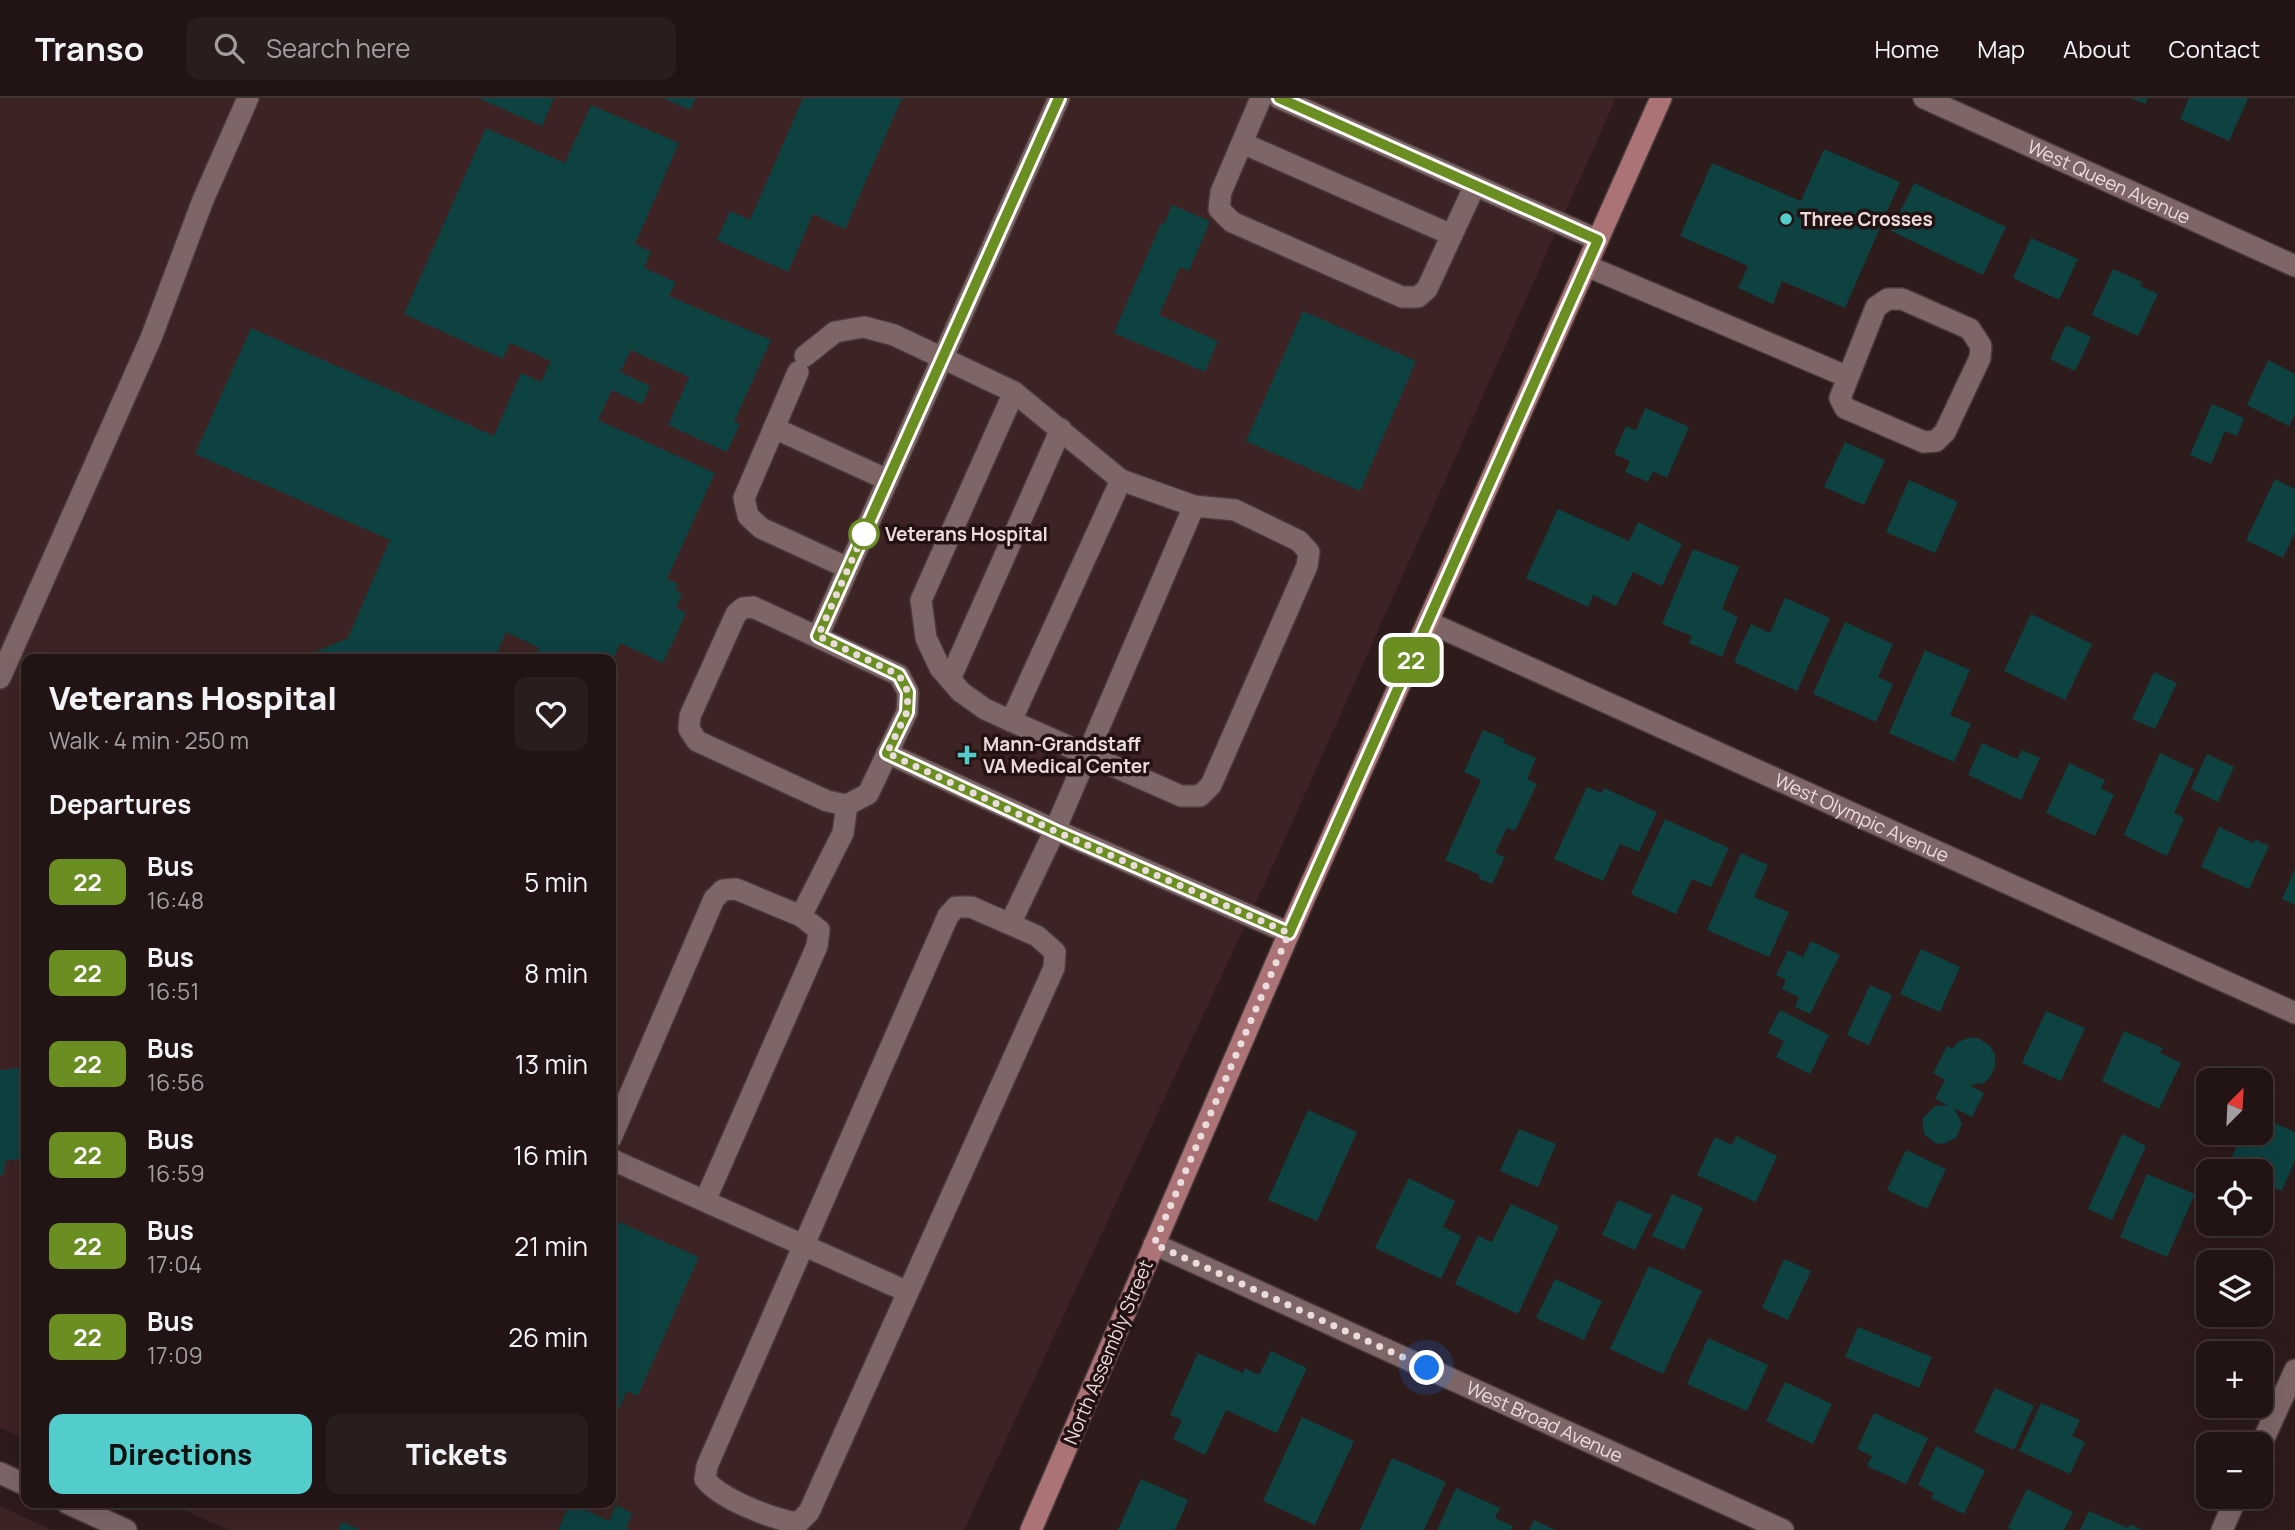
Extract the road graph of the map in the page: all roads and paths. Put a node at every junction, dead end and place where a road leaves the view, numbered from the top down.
1 (248, 98) edge
2 (1059, 98) edge
3 (1261, 98) edge
4 (1279, 98) edge
5 (1661, 98) edge
6 (1924, 98) edge
7 (1242, 143) junction
8 (1475, 185) junction
9 (1452, 235) junction
10 (1598, 240) junction
11 (1587, 266) junction
12 (2295, 266) edge
13 (943, 359) junction
14 (1848, 377) junction
15 (1014, 392) junction
16 (774, 428) junction
17 (1060, 429) junction
18 (888, 480) junction
19 (1121, 481) junction
20 (1194, 506) junction
21 (848, 568) junction
22 (1428, 622) junction
23 (818, 636) junction
24 (0, 678) edge
25 (950, 679) junction
26 (1012, 721) junction
27 (887, 753) junction
28 (1087, 756) junction
29 (847, 805) junction
30 (1055, 831) junction
31 (802, 916) junction
32 (1010, 924) junction
33 (1289, 933) junction
34 (2295, 1013) edge
35 (616, 1126) edge
36 (616, 1161) edge
37 (705, 1201) junction
38 (1154, 1244) junction
39 (803, 1245) junction
40 (908, 1292) junction
41 (2295, 1370) edge
42 (2267, 1432) edge
43 (0, 1473) edge
44 (21, 1483) edge
45 (78, 1508) edge
46 (2231, 1509) edge
47 (126, 1530) edge
48 (1031, 1530) edge
49 (1783, 1530) edge
50 (2222, 1530) edge

1 - 24 street
2 - 13 street
3 - 7 street
4 - 8 street
5 - 10 main road, North Assembly Street
6 - 12 street, West Queen Avenue
7 - 9 street
7 - 9 street
8 - 9 street
8 - 10 street
10 - 11 main road, North Assembly Street
11 - 14 street
11 - 22 main road, North Assembly Street
13 - 15 street
13 - 16 street
13 - 18 street
14 - 14 street
15 - 17 street
15 - 25 street
16 - 18 street
16 - 21 street
17 - 19 street
17 - 25 street
18 - 21 street
19 - 20 street
19 - 26 street
20 - 28 street
20 - 28 street
21 - 23 street
22 - 33 main road, North Assembly Street
22 - 34 street, West Olympic Avenue
23 - 27 street
23 - 29 street
25 - 26 street
26 - 28 street
27 - 29 street
27 - 30 street
28 - 30 street
29 - 31 street
30 - 32 street
30 - 33 street
31 - 35 street
31 - 37 street
32 - 39 street
32 - 40 street
33 - 38 main road, North Assembly Street
36 - 37 street
37 - 39 street
38 - 48 main road, North Assembly Street
38 - 49 street, West Broad Avenue
39 - 40 street
39 - 40 street
41 - 42 street
43 - 44 street
45 - 47 street
46 - 50 street

